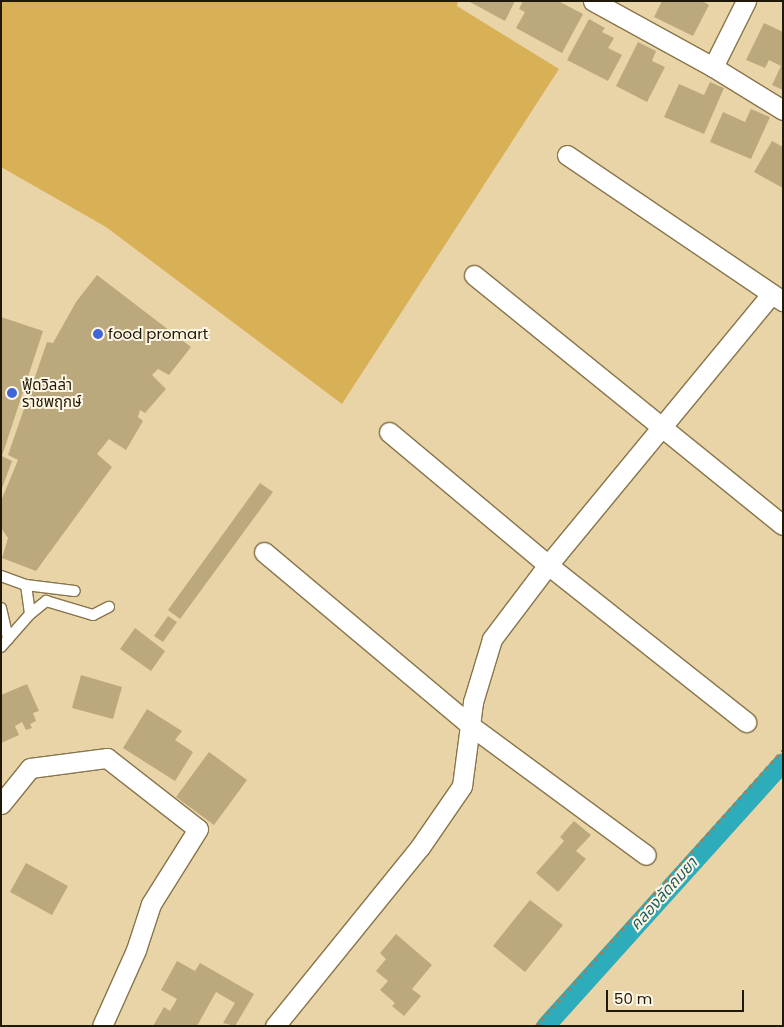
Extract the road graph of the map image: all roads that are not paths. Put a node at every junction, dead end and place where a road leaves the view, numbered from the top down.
1 (593, 1) edge
2 (746, 1) edge
3 (713, 67) junction
4 (783, 110) edge
5 (567, 155) dead end
6 (474, 275) dead end
7 (777, 298) edge
8 (663, 426) junction
9 (389, 432) dead end
10 (783, 525) edge
11 (264, 552) dead end
12 (548, 565) junction
13 (1, 576) edge
14 (26, 585) junction
15 (75, 591) dead end
16 (108, 606) dead end
17 (1, 608) edge
18 (30, 614) junction
19 (4, 643) edge
20 (746, 722) dead end
21 (471, 726) junction
22 (1, 804) edge
23 (646, 855) dead end
24 (102, 1026) edge
25 (275, 1026) edge

1 - 3 street
2 - 3 street
3 - 4 street
5 - 7 street
6 - 8 street
7 - 8 street
8 - 10 street
8 - 12 street
9 - 12 street
11 - 21 street
12 - 20 street
12 - 21 street
13 - 14 lane
14 - 15 lane
14 - 18 lane
16 - 18 lane
17 - 19 lane
18 - 19 lane
21 - 23 street
21 - 25 street
22 - 24 street

